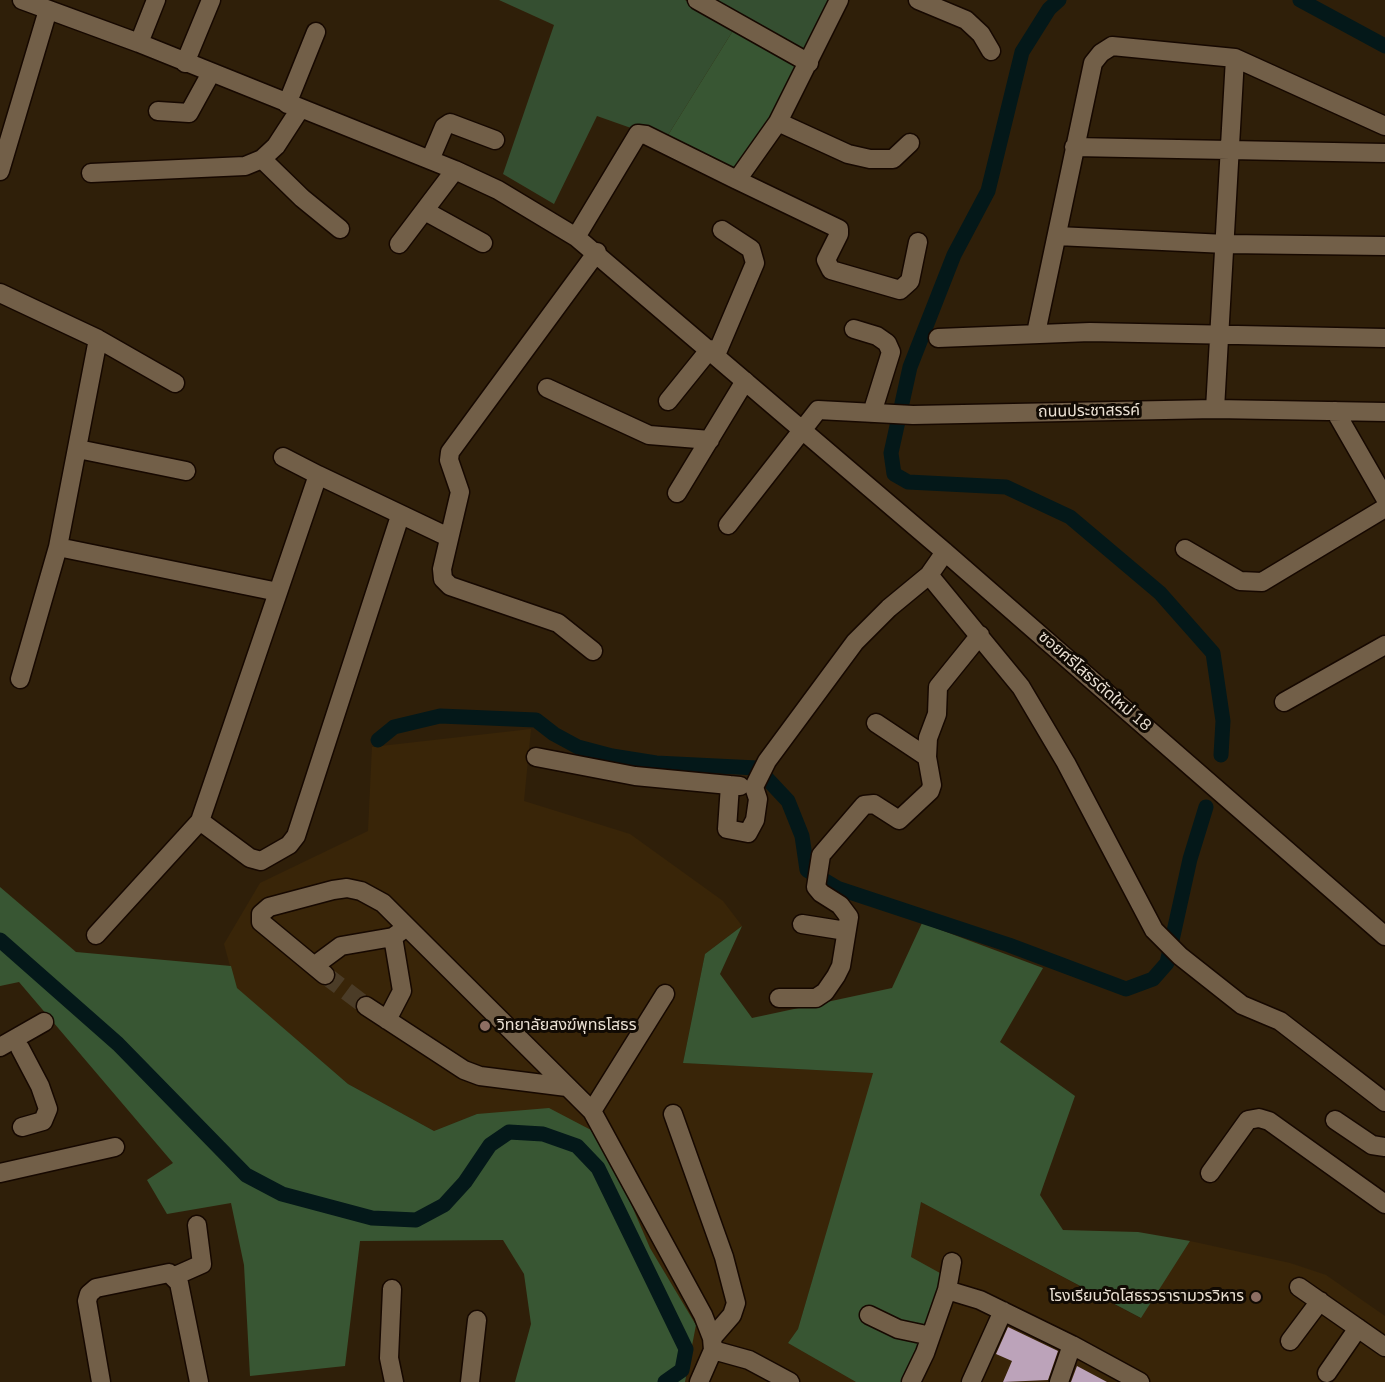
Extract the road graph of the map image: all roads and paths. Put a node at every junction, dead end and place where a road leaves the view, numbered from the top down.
1 (22, 0) edge
2 (156, 0) edge
3 (211, 0) edge
4 (697, 0) edge
5 (839, 0) edge
6 (918, 0) edge
7 (48, 10) junction
8 (316, 32) dead end
9 (139, 43) junction
10 (991, 51) dead end
11 (1235, 58) junction
12 (185, 63) junction
13 (808, 63) junction
14 (211, 73) junction
15 (293, 106) junction
16 (158, 111) dead end
17 (778, 122) junction
18 (1385, 126) edge
19 (495, 140) dead end
20 (910, 143) dead end
21 (1074, 147) junction
22 (1232, 151) junction
23 (1385, 153) edge
24 (262, 159) junction
25 (430, 160) junction
26 (455, 170) junction
27 (0, 171) edge
28 (91, 174) dead end
29 (737, 180) junction
30 (425, 211) junction
31 (340, 229) dead end
32 (722, 230) dead end
33 (1057, 236) junction
34 (576, 237) junction
35 (918, 242) dead end
36 (483, 243) dead end
37 (399, 244) dead end
38 (1226, 244) junction
39 (1385, 246) edge
40 (597, 252) junction
41 (0, 293) edge
42 (854, 329) dead end
43 (1036, 333) junction
44 (1221, 335) junction
45 (938, 338) dead end
46 (1385, 338) edge
47 (98, 339) junction
48 (713, 352) junction
49 (746, 381) junction
50 (176, 383) dead end
51 (547, 388) dead end
52 (668, 402) dead end
53 (1215, 410) junction
54 (1335, 411) junction
55 (1385, 412) edge
56 (877, 413) junction
57 (802, 430) junction
58 (710, 440) junction
59 (78, 449) junction
60 (283, 457) dead end
61 (186, 471) dead end
62 (318, 475) junction
63 (677, 493) dead end
64 (1385, 498) edge
65 (1385, 508) edge
66 (400, 516) junction
67 (728, 525) dead end
68 (444, 535) dead end
69 (58, 547) junction
70 (1185, 549) dead end
71 (945, 552) junction
72 (929, 575) junction
73 (278, 592) junction
74 (980, 635) junction
75 (1385, 645) edge
76 (593, 651) dead end
77 (20, 679) dead end
78 (1284, 702) dead end
79 (876, 723) dead end
80 (536, 757) dead end
81 (927, 757) junction
82 (760, 775) junction
83 (730, 785) junction
84 (200, 821) junction
85 (802, 924) dead end
86 (846, 931) junction
87 (400, 932) junction
88 (96, 935) dead end
89 (1385, 936) edge
90 (1222, 987) junction
91 (665, 994) dead end
92 (779, 998) dead end
93 (366, 1006) tunnel mouth
94 (387, 1020) junction
95 (44, 1022) dead end
96 (0, 1047) edge
97 (1301, 1051) dead end
98 (0, 1053) edge
99 (567, 1088) junction
100 (1385, 1102) edge
101 (592, 1111) junction
102 (673, 1114) dead end
103 (1335, 1120) dead end
104 (22, 1127) dead end
105 (115, 1147) dead end
106 (1385, 1148) edge
107 (0, 1173) edge
108 (1210, 1173) dead end
109 (1385, 1204) edge
110 (197, 1225) dead end
111 (952, 1262) dead end
112 (175, 1276) junction
113 (1299, 1287) dead end
114 (392, 1289) dead end
115 (947, 1290) junction
116 (1320, 1301) junction
117 (1003, 1311) junction
118 (869, 1315) dead end
119 (477, 1320) dead end
120 (1358, 1328) junction
121 (931, 1336) junction
122 (1290, 1341) dead end
123 (712, 1344) junction
124 (1072, 1345) junction
125 (1385, 1347) edge
126 (1327, 1373) dead end
127 (101, 1382) edge
128 (200, 1382) edge
129 (394, 1382) edge
130 (470, 1382) edge
131 (699, 1382) edge
132 (790, 1382) edge
133 (911, 1382) edge
134 (971, 1382) edge
135 (1059, 1382) edge
136 (1140, 1382) edge

1 - 7 street, ซอยศรีโสธรตัดใหม่ 18
2 - 9 street
3 - 12 street
4 - 13 street
5 - 13 street
6 - 10 street
7 - 9 street, ซอยศรีโสธรตัดใหม่ 18
7 - 27 street
8 - 15 street
9 - 12 street, ซอยศรีโสธรตัดใหม่ 18
11 - 18 street
11 - 21 street
11 - 22 street
12 - 14 street, ซอยศรีโสธรตัดใหม่ 18
13 - 17 street
14 - 15 street, ซอยศรีโสธรตัดใหม่ 18
14 - 16 street
15 - 24 street
15 - 25 street, ซอยศรีโสธรตัดใหม่ 18
17 - 20 street
17 - 29 street
19 - 25 street
21 - 22 street
21 - 33 street
22 - 23 street
22 - 38 street
24 - 28 street
24 - 31 street
25 - 26 street, ซอยศรีโสธรตัดใหม่ 18
26 - 30 street
26 - 34 street, ซอยศรีโสธรตัดใหม่ 18
29 - 34 street
29 - 35 street
30 - 36 street
30 - 37 street
32 - 48 street
33 - 38 street
33 - 43 street
34 - 40 street, ซอยศรีโสธรตัดใหม่ 18
38 - 39 street
38 - 44 street
40 - 48 street, ซอยศรีโสธรตัดใหม่ 18
40 - 76 street
41 - 47 street
42 - 56 street
43 - 44 street
43 - 45 street
44 - 46 street
44 - 53 street
47 - 50 street
47 - 59 street
48 - 49 street, ซอยศรีโสธรตัดใหม่ 18
48 - 52 street
49 - 57 street, ซอยศรีโสธรตัดใหม่ 18
49 - 58 street
51 - 58 street
53 - 54 street, ถนนประชาสรรค์
53 - 56 street, ถนนประชาสรรค์
54 - 55 street, ถนนประชาสรรค์
54 - 64 street
56 - 57 street, ถนนประชาสรรค์
57 - 67 street
57 - 71 street, ซอยศรีโสธรตัดใหม่ 18
58 - 63 street
59 - 61 street
59 - 69 street
60 - 62 street
62 - 66 street
62 - 73 street
65 - 70 street
66 - 68 street
66 - 84 street
69 - 73 street
69 - 77 street
71 - 72 street
71 - 89 street, ซอยศรีโสธรตัดใหม่ 18
72 - 74 street
72 - 82 street
73 - 84 street
74 - 81 street
74 - 90 street
75 - 78 street
79 - 81 street
80 - 83 street
81 - 86 street
82 - 83 street
82 - 83 street
84 - 88 street
85 - 86 street
86 - 92 street
87 - 87 street
87 - 94 street
87 - 99 street
90 - 97 street
90 - 100 street
91 - 101 street
93 - 94 street
94 - 99 street
95 - 96 street
98 - 104 street
99 - 101 street
101 - 123 street
102 - 123 street
103 - 106 street
105 - 107 street
108 - 109 street
110 - 112 street
111 - 115 street
112 - 127 street
112 - 128 street
113 - 116 street
114 - 129 street
115 - 117 street
115 - 121 street
116 - 120 street
116 - 122 street
117 - 124 street
117 - 134 street
118 - 121 street
119 - 130 street
120 - 125 street
120 - 126 street
121 - 133 street
123 - 131 street
123 - 132 street
124 - 135 street
124 - 136 street

